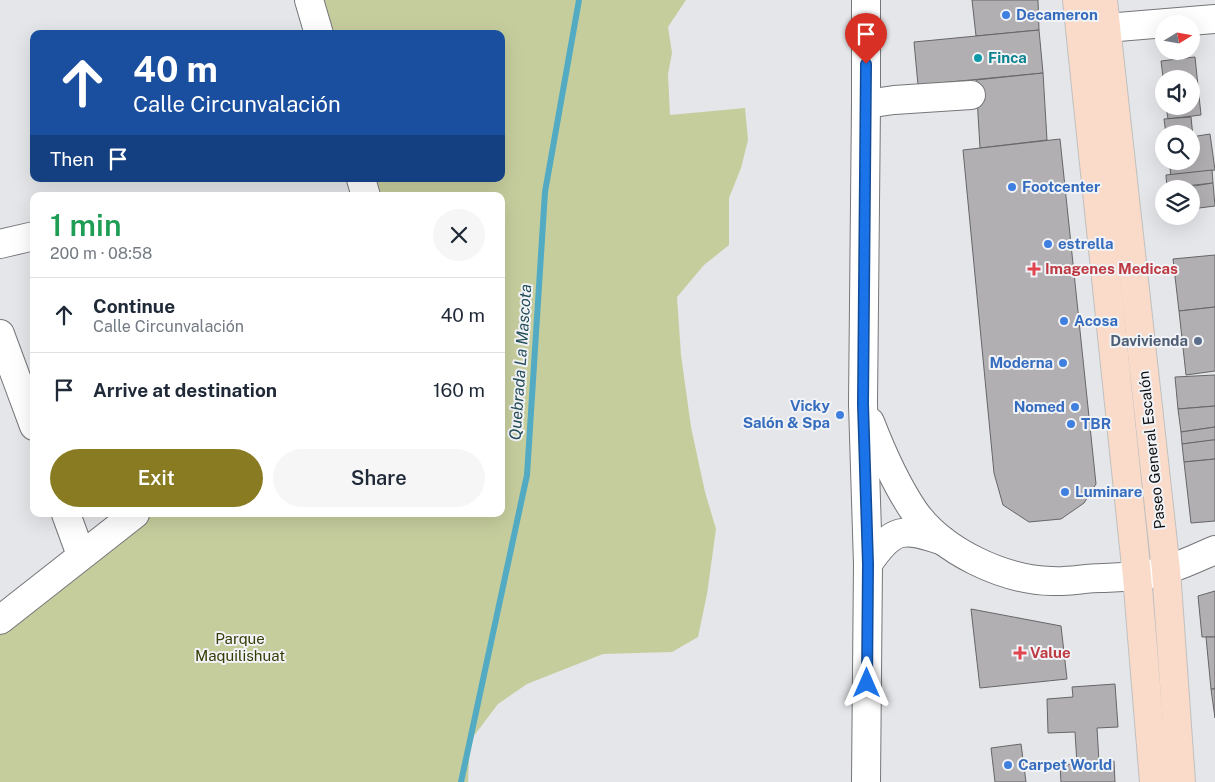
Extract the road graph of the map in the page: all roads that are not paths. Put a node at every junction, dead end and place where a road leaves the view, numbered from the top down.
1 (309, 0) edge
2 (866, 0) edge
3 (1076, 0) edge
4 (1104, 0) edge
5 (1215, 19) edge
6 (1106, 28) junction
7 (317, 30) edge
8 (971, 95) dead end
9 (866, 104) junction
10 (30, 237) edge
11 (0, 244) edge
12 (0, 334) edge
13 (863, 404) junction
14 (30, 415) edge
15 (67, 517) edge
16 (130, 517) edge
17 (944, 541) junction
18 (1215, 550) edge
19 (81, 554) junction
20 (868, 564) junction
21 (1166, 570) junction
22 (1137, 576) junction
23 (0, 620) edge
24 (866, 782) edge
25 (1154, 782) edge
26 (1181, 782) edge

1 - 7 street
2 - 9 street
3 - 22 main road, Paseo General Escalón
4 - 6 main road, Paseo General Escalón
5 - 6 street
6 - 21 main road, Paseo General Escalón
8 - 9 street
9 - 13 street
10 - 11 street
12 - 14 street
13 - 17 street
13 - 20 street
15 - 19 street
16 - 19 street
17 - 20 street
17 - 22 street
18 - 21 street
19 - 23 street
20 - 24 street
21 - 22 street
21 - 26 main road, Paseo General Escalón
22 - 25 main road, Paseo General Escalón

